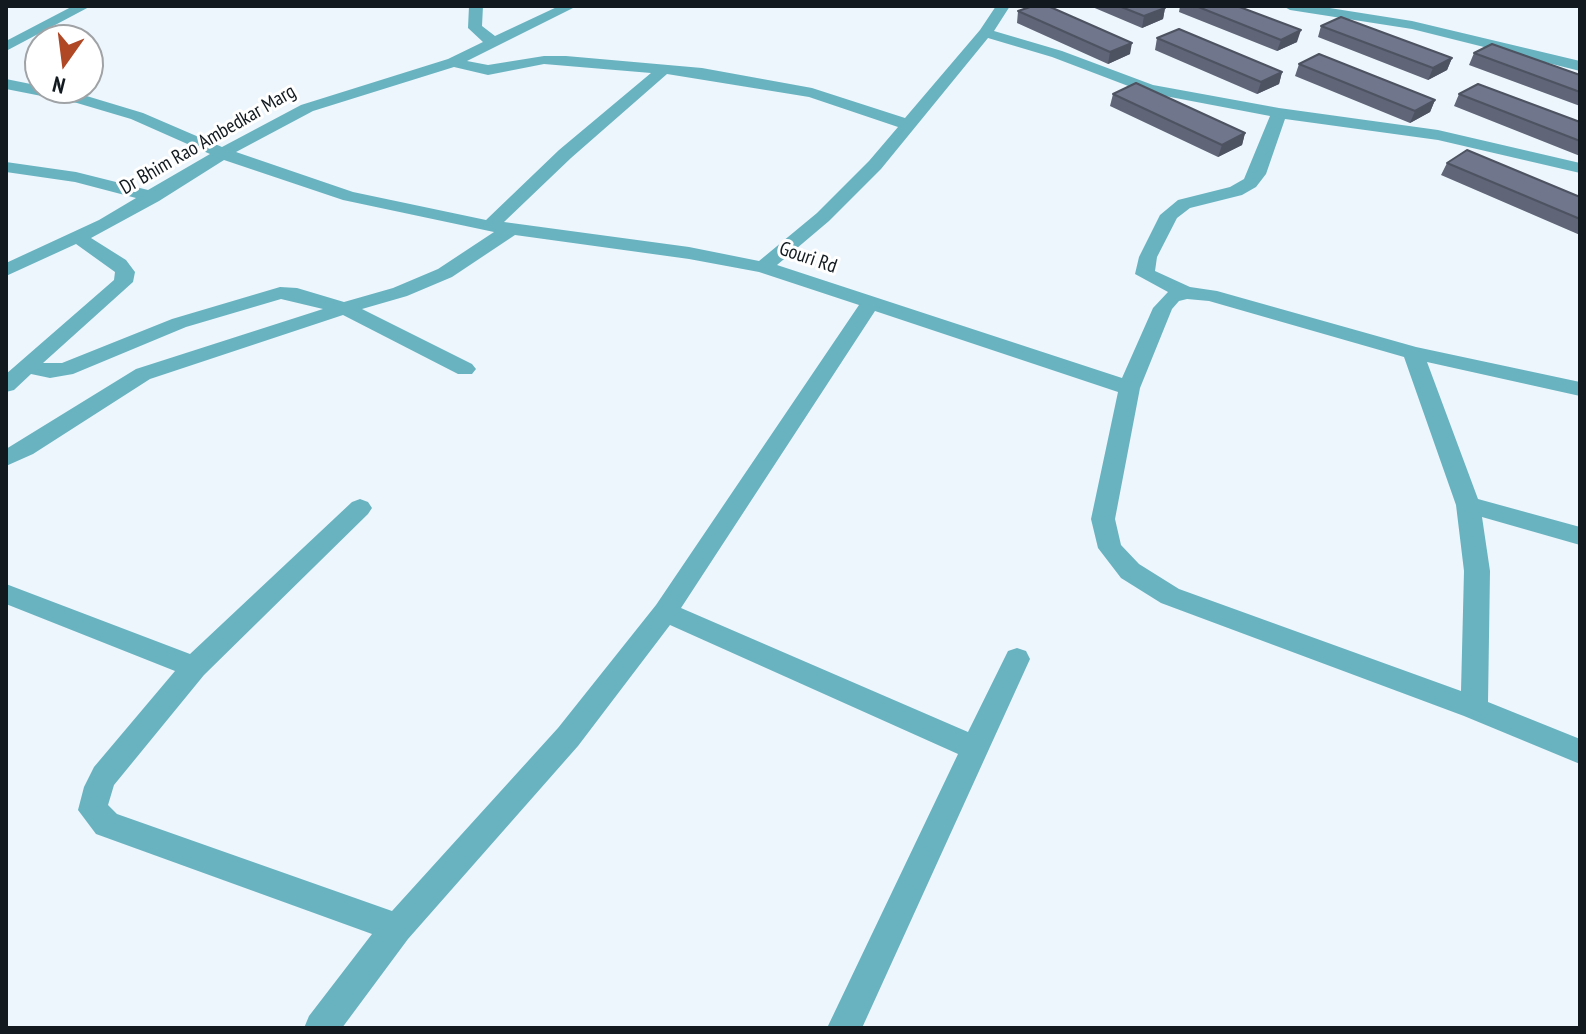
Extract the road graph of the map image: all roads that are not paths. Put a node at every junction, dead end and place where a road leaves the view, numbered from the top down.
1 (84, 6) edge
2 (476, 6) edge
3 (570, 6) edge
4 (1003, 6) edge
5 (1290, 6) edge
6 (985, 33) junction
7 (494, 43) junction
8 (6, 47) edge
9 (453, 62) junction
10 (1580, 66) edge
11 (664, 69) junction
12 (6, 84) edge
13 (1279, 113) junction
14 (910, 125) junction
15 (224, 154) junction
16 (6, 167) edge
17 (1580, 168) edge
18 (153, 197) junction
19 (500, 227) junction
20 (77, 237) junction
21 (763, 267) junction
22 (6, 270) edge
23 (1186, 293) junction
24 (871, 302) junction
25 (348, 310) junction
26 (1413, 353) junction
27 (27, 367) junction
28 (465, 369) dead end
29 (6, 385) edge
30 (1129, 388) junction
31 (1580, 389) edge
32 (6, 458) edge
33 (1468, 505) junction
34 (360, 508) dead end
35 (1580, 536) edge
36 (6, 594) edge
37 (665, 612) junction
38 (1017, 659) dead end
39 (194, 667) junction
40 (1474, 708) junction
41 (974, 748) junction
42 (1580, 752) edge
43 (397, 928) junction
44 (321, 1028) edge
45 (844, 1028) edge

1 - 8 street
2 - 7 street
3 - 7 street, Dr Bhim Rao Ambedkar Marg
4 - 6 street, Gouri Rd
5 - 10 street
6 - 13 street
6 - 14 street, Gouri Rd
7 - 9 street, Dr Bhim Rao Ambedkar Marg
9 - 11 street
9 - 15 street, Dr Bhim Rao Ambedkar Marg
11 - 14 street
11 - 19 street
12 - 15 street
13 - 17 street
13 - 23 street
14 - 21 street, Gouri Rd
15 - 18 street, Dr Bhim Rao Ambedkar Marg
15 - 19 street
16 - 18 street
18 - 20 street, Dr Bhim Rao Ambedkar Marg
19 - 21 street
19 - 25 street
20 - 22 street, Dr Bhim Rao Ambedkar Marg
20 - 27 street
21 - 24 street, Gouri Rd
23 - 26 street
23 - 30 street
24 - 30 street, Gouri Rd
24 - 37 street
25 - 27 street
25 - 28 street
25 - 32 street
26 - 31 street
26 - 33 street
27 - 29 street
30 - 40 street
33 - 35 street
33 - 40 street
34 - 39 street
36 - 39 street
37 - 41 street
37 - 43 street
38 - 41 street
39 - 43 street
40 - 42 street
41 - 45 street
43 - 44 street

